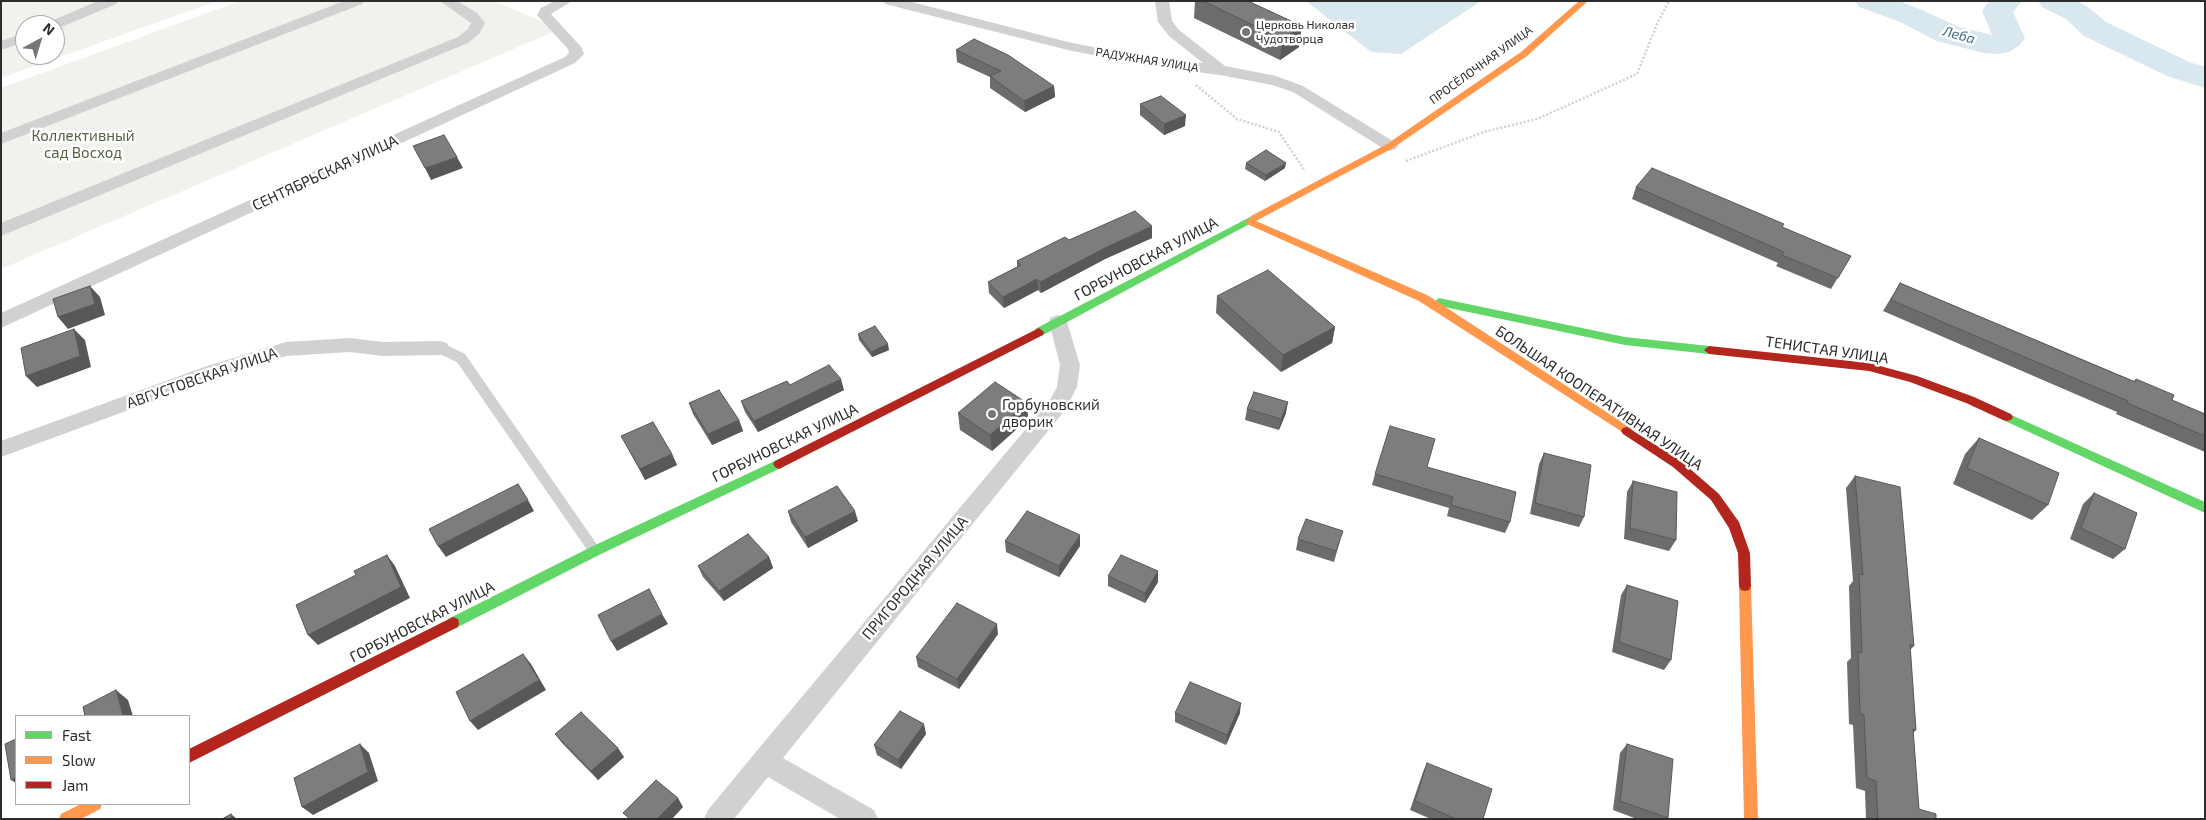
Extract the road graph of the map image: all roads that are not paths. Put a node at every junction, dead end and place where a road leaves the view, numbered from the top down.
1 (112, 1) edge
2 (357, 1) edge
3 (447, 1) edge
4 (565, 1) edge
5 (890, 1) edge
6 (1162, 1) edge
7 (1584, 1) edge
8 (65, 20) edge
9 (15, 41) edge
10 (1, 46) edge
11 (1220, 70) junction
12 (1, 139) edge
13 (1390, 146) junction
14 (1250, 222) junction
15 (1, 230) edge
16 (1423, 298) junction
17 (1, 321) edge
18 (1058, 322) junction
19 (440, 348) joint
20 (1, 449) edge
21 (2205, 508) edge
22 (595, 551) junction
23 (190, 755) edge
24 (764, 760) junction
25 (93, 805) edge
26 (66, 819) edge
27 (717, 819) edge
28 (865, 819) edge
29 (1751, 819) edge

1 - 8 street
2 - 12 street
3 - 15 street
4 - 17 street, СЕНТЯБРЬСКАЯ УЛИЦА
5 - 11 street, РАДУЖНАЯ УЛИЦА
6 - 11 street
7 - 13 main road, ПРОСЁЛОЧНАЯ УЛИЦА
9 - 10 street
11 - 13 street, РАДУЖНАЯ УЛИЦА
13 - 14 main road, ГОРБУНОВСКАЯ УЛИЦА
14 - 16 main road, БОЛЬШАЯ КООПЕРАТИВНАЯ УЛИЦА
14 - 18 main road, ГОРБУНОВСКАЯ УЛИЦА
16 - 21 main road, ТЕНИСТАЯ УЛИЦА
16 - 29 main road, БОЛЬШАЯ КООПЕРАТИВНАЯ УЛИЦА
18 - 22 main road, ГОРБУНОВСКАЯ УЛИЦА
18 - 24 street, ПРИГОРОДНАЯ УЛИЦА
19 - 20 street, АВГУСТОВСКАЯ УЛИЦА
19 - 22 lane
22 - 23 main road, ГОРБУНОВСКАЯ УЛИЦА
24 - 27 street, ПРИГОРОДНАЯ УЛИЦА
24 - 28 street
25 - 26 main road

